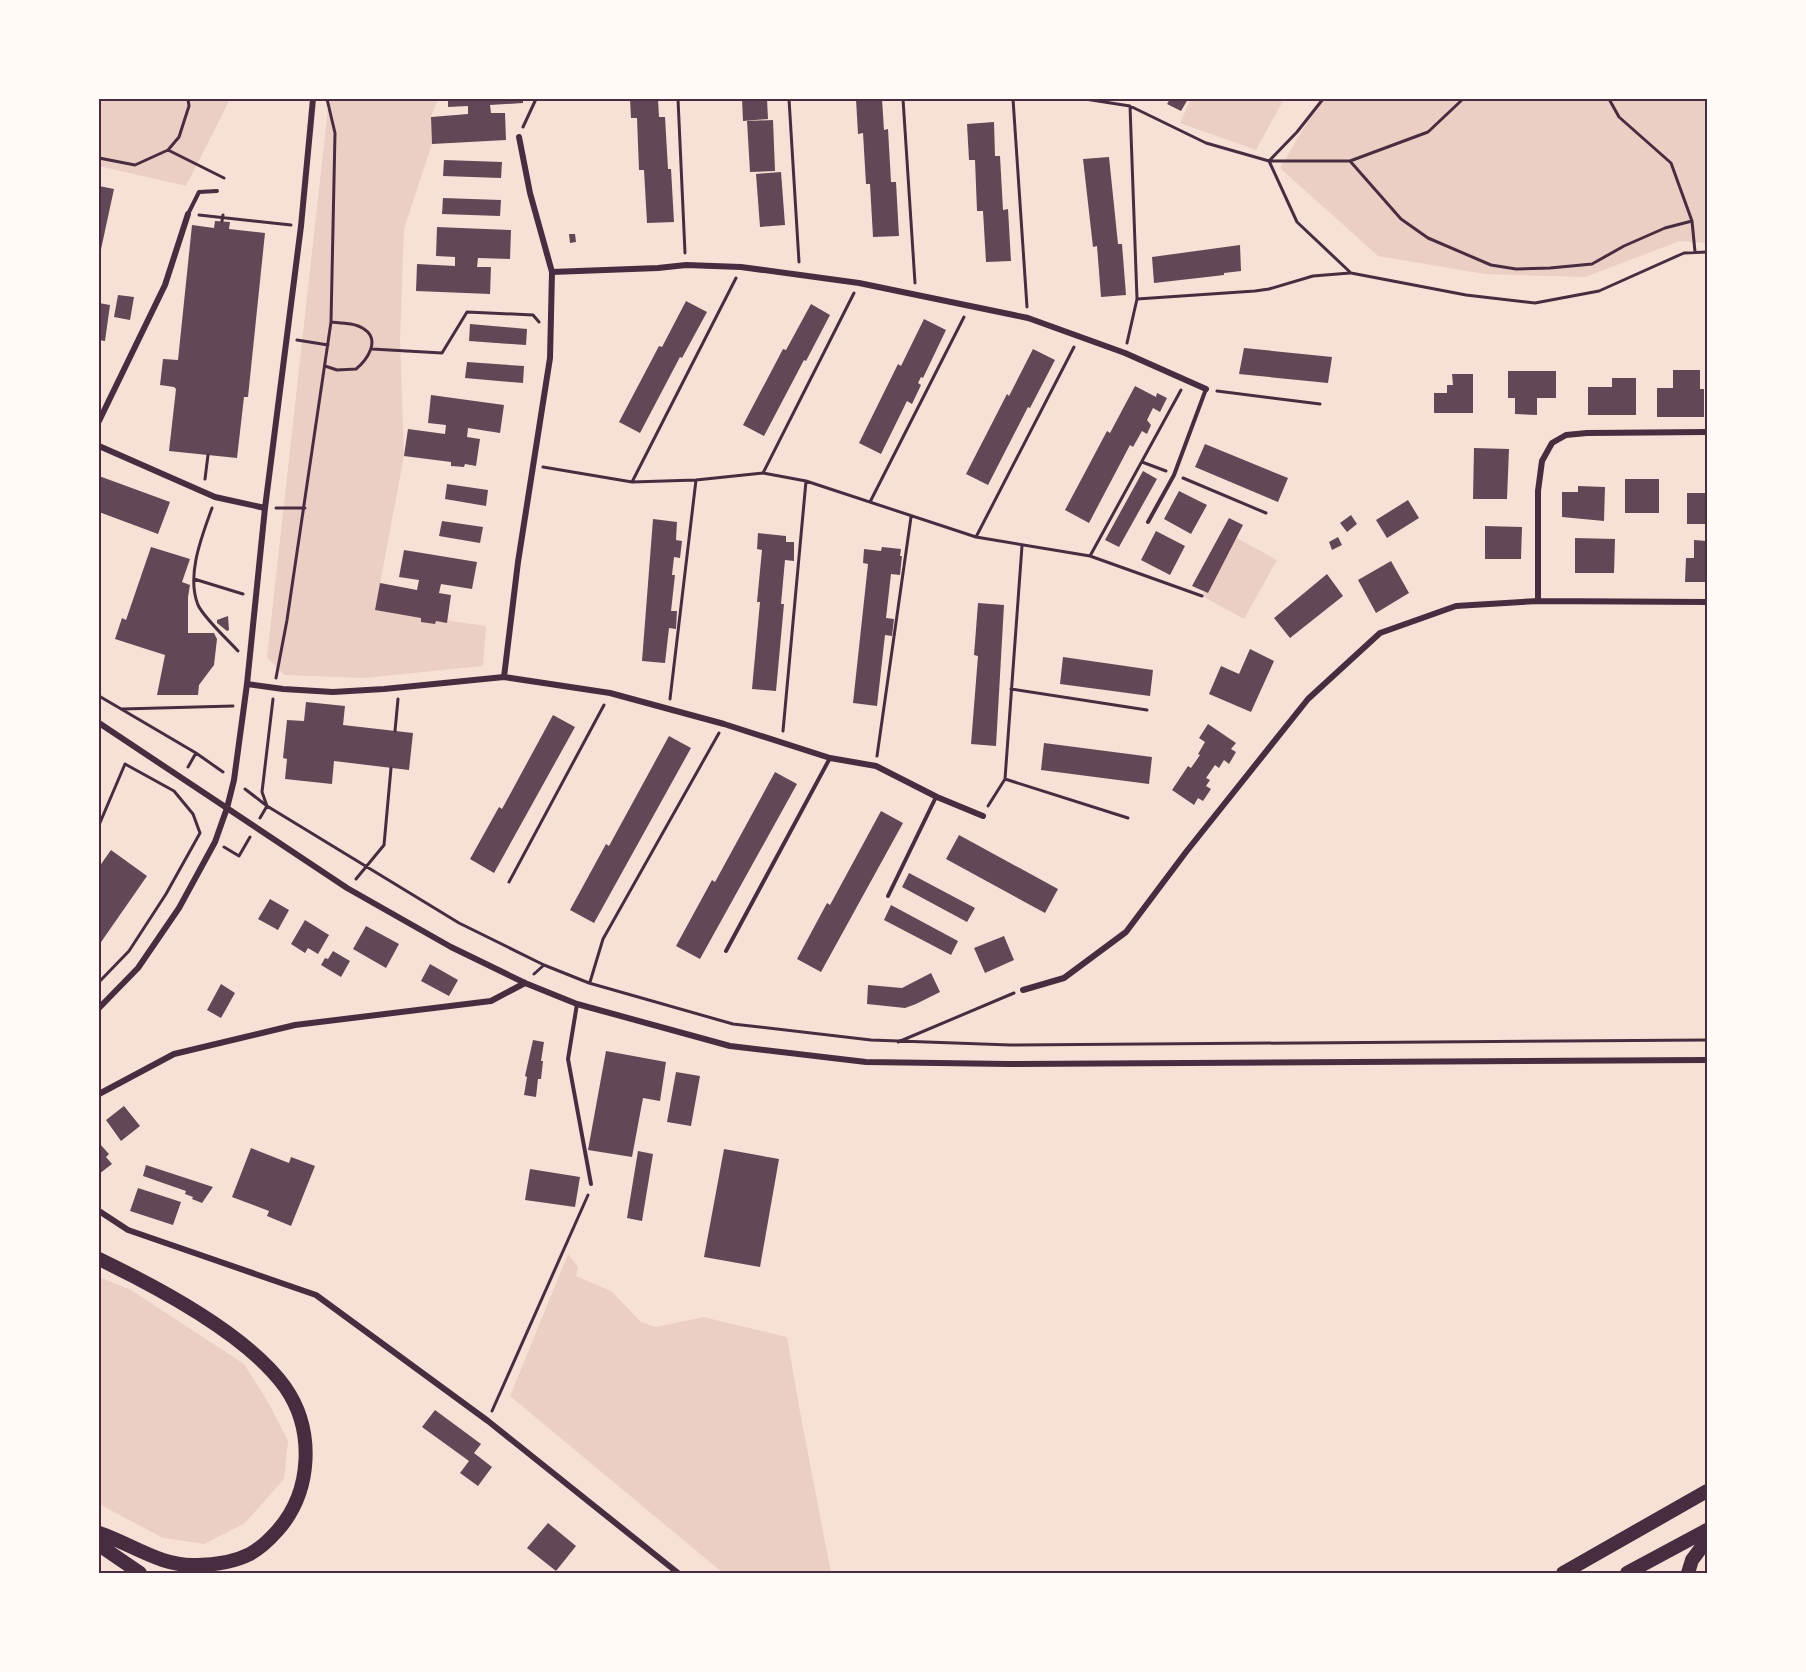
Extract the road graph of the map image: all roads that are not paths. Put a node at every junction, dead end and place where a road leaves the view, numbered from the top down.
1 (313, 99) edge
2 (519, 137) road end
3 (218, 190) dead end
4 (188, 214) joint
5 (552, 272) junction
6 (1206, 389) joint
7 (99, 421) edge
8 (1707, 432) edge
9 (99, 446) edge
10 (265, 508) junction
11 (1148, 522) dead end
12 (1538, 601) junction
13 (1707, 602) edge
14 (504, 677) junction
15 (247, 684) junction
16 (99, 723) edge
17 (830, 758) junction
18 (937, 797) junction
19 (227, 808) junction
20 (983, 816) road end
21 (888, 896) dead end
22 (726, 951) dead end
23 (525, 983) junction
24 (1023, 990) road end
25 (577, 1004) junction
26 (99, 1008) edge
27 (1707, 1060) edge
28 (99, 1094) edge
29 (591, 1184) road end
30 (99, 1211) edge
31 (99, 1259) edge
32 (1707, 1491) edge
33 (1707, 1530) edge
34 (99, 1533) edge
35 (1707, 1540) edge
36 (99, 1545) edge
37 (140, 1573) edge
38 (678, 1573) edge
39 (1563, 1573) edge
40 (1627, 1573) edge
41 (1688, 1573) edge

1 - 10 street
2 - 5 street
3 - 4 lane
4 - 7 street
5 - 6 street
5 - 14 street
6 - 11 lane
8 - 12 street
9 - 10 street
10 - 15 street
12 - 13 street
12 - 24 street
14 - 15 street
14 - 17 street
15 - 19 street
16 - 19 street
17 - 18 street
17 - 22 lane
18 - 20 street
18 - 21 lane
19 - 23 street
19 - 26 street
23 - 25 street
23 - 28 street
25 - 27 street
25 - 29 lane
30 - 38 street
31 - 34 highway
32 - 39 highway
33 - 40 highway
35 - 41 highway
36 - 37 highway

